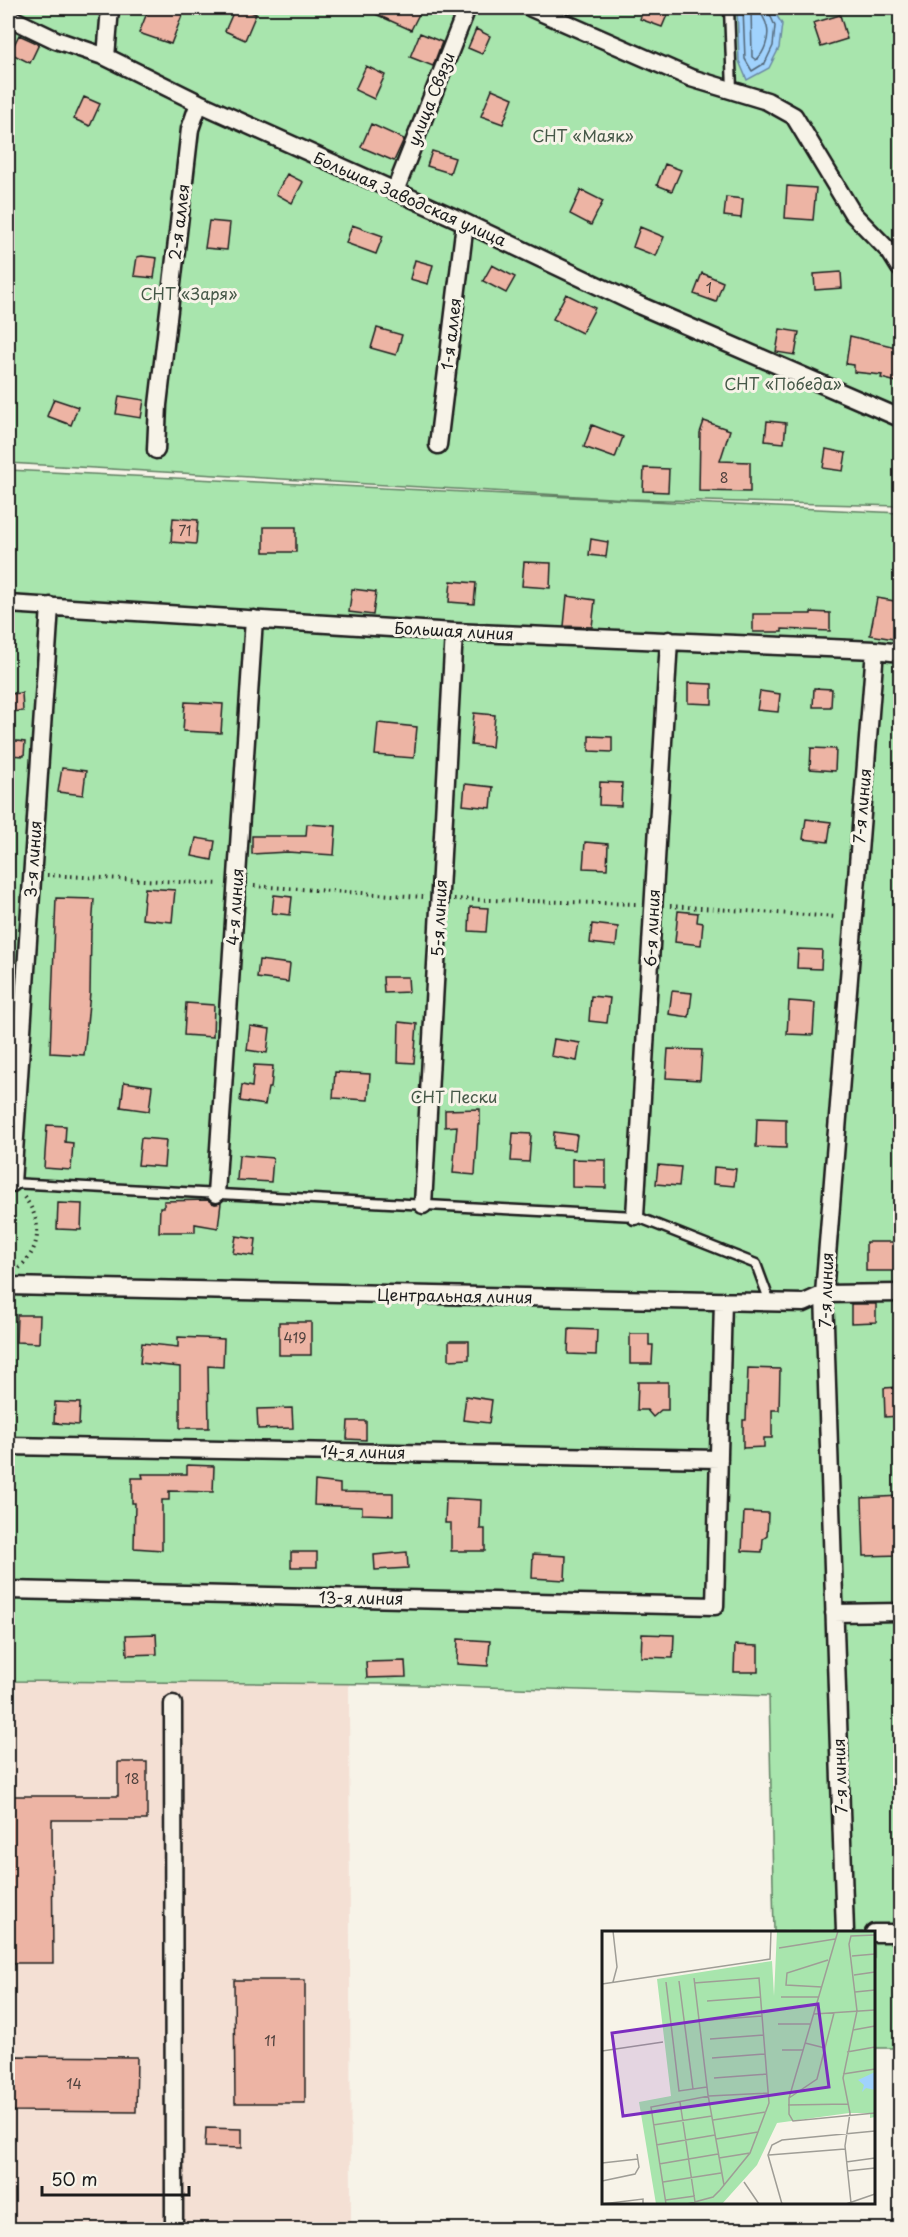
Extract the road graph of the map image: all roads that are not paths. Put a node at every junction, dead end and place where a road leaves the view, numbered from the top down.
1 (110, 8) edge
2 (467, 8) edge
3 (531, 8) edge
4 (729, 8) edge
5 (8, 17) edge
6 (106, 57) junction
7 (732, 90) junction
8 (199, 103) junction
9 (394, 191) junction
10 (465, 223) junction
11 (900, 268) edge
12 (900, 418) edge
13 (438, 445) dead end
14 (156, 450) dead end
15 (8, 604) edge
16 (50, 606) junction
17 (254, 619) junction
18 (454, 632) junction
19 (669, 640) junction
20 (875, 650) junction
21 (900, 653) edge
22 (10, 1183) edge
23 (216, 1194) junction
24 (423, 1205) junction
25 (635, 1216) junction
26 (11, 1280) edge
27 (900, 1293) edge
28 (824, 1294) junction
29 (723, 1301) junction
30 (770, 1302) junction
31 (8, 1446) edge
32 (718, 1459) junction
33 (8, 1590) edge
34 (900, 1612) edge
35 (834, 1613) junction
36 (173, 1704) dead end
37 (845, 1931) edge
38 (875, 1933) edge
39 (900, 1933) edge
40 (174, 2229) edge

1 - 6 street
2 - 9 street, улица Связи
3 - 7 street
4 - 7 lane
5 - 6 street, Большая Заводская улица
6 - 8 street, Большая Заводская улица
7 - 11 street
8 - 9 street, Большая Заводская улица
8 - 14 street, 2-я аллея
9 - 10 street, Большая Заводская улица
10 - 12 street, Большая Заводская улица
10 - 13 street, 1-я аллея
15 - 16 street, Большая линия
16 - 17 street, Большая линия
16 - 22 street, 3-я линия
17 - 18 street, Большая линия
17 - 23 street, 4-я линия
18 - 19 street, Большая линия
18 - 24 street, 5-я линия
19 - 20 street, Большая линия
19 - 25 street, 6-я линия
20 - 21 street, Большая линия
20 - 28 street, 7-я линия
22 - 23 lane
23 - 24 lane
24 - 25 lane
25 - 30 lane
26 - 29 street, Центральная линия
27 - 28 street, Центральная линия
28 - 30 street, Центральная линия
28 - 35 street, 7-я линия
29 - 30 street, Центральная линия
29 - 32 street
31 - 32 street, 14-я линия
32 - 33 street, 13-я линия
34 - 35 street
35 - 37 street, 7-я линия
36 - 40 street
38 - 39 street

